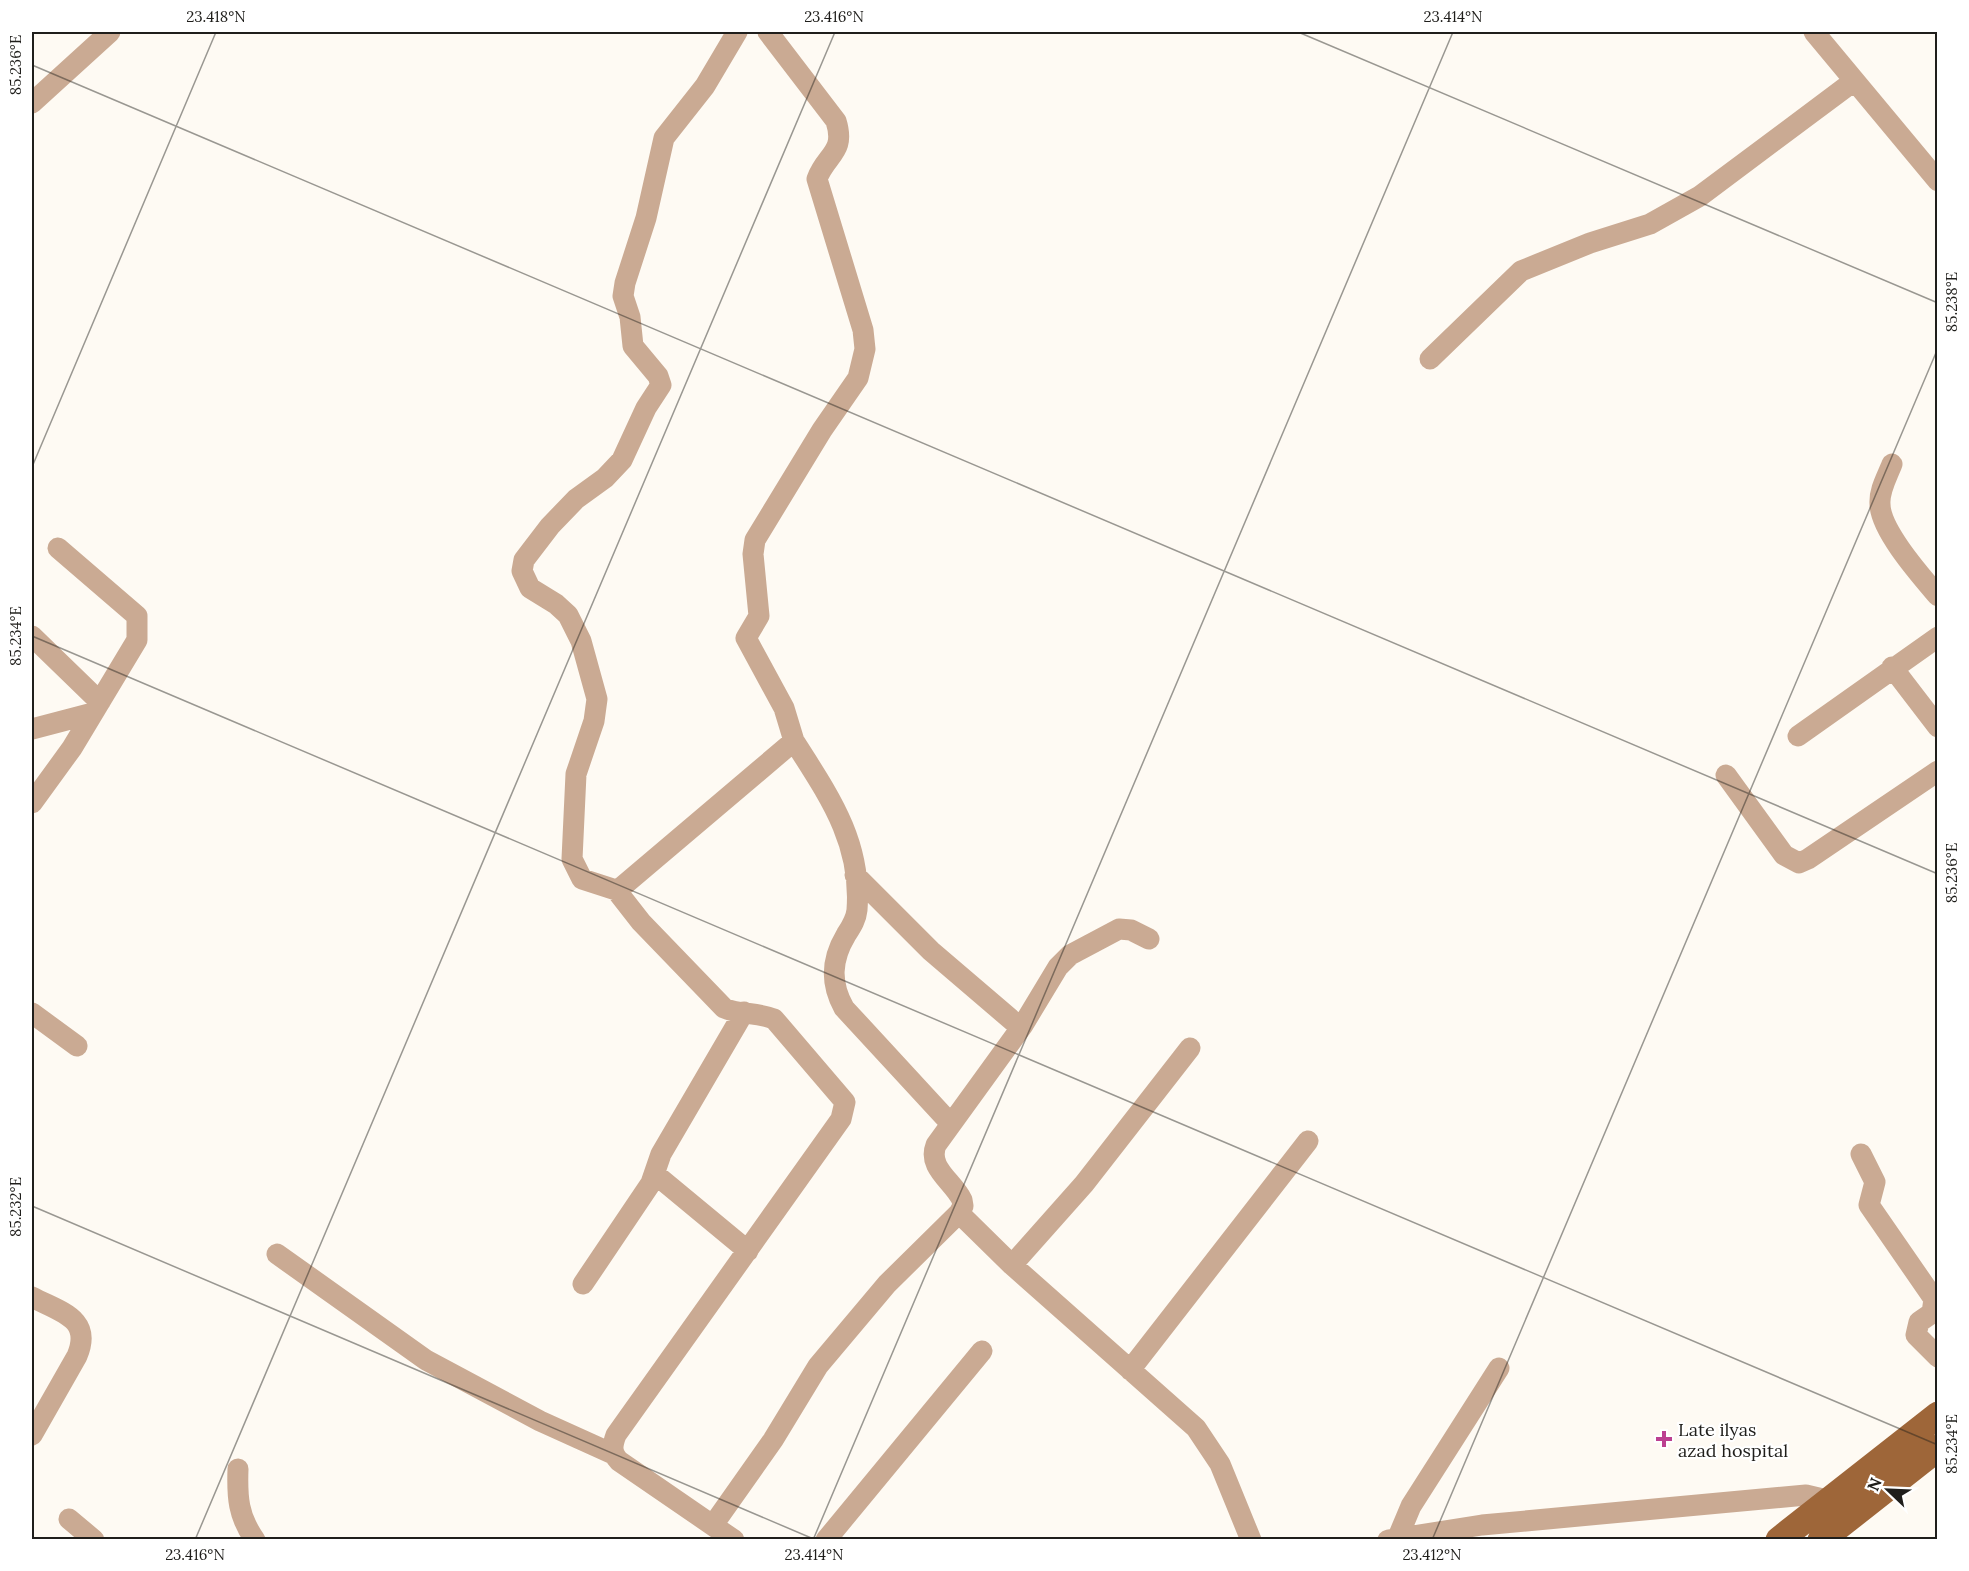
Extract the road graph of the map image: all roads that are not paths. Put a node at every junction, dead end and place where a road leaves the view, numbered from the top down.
1 (110, 32) edge
2 (737, 32) edge
3 (768, 32) edge
4 (1814, 32) edge
5 (1854, 81) junction
6 (32, 103) edge
7 (1938, 181) edge
8 (1430, 359) dead end
9 (1892, 464) dead end
10 (58, 548) dead end
11 (1938, 596) edge
12 (32, 636) edge
13 (1938, 637) edge
14 (1892, 668) junction
15 (96, 708) junction
16 (1938, 727) edge
17 (32, 729) edge
18 (1798, 736) dead end
19 (794, 741) junction
20 (1938, 771) edge
21 (1726, 775) dead end
22 (32, 803) edge
23 (855, 875) junction
24 (617, 891) junction
25 (1149, 939) dead end
26 (744, 1012) junction
27 (32, 1013) edge
28 (1021, 1028) junction
29 (77, 1047) dead end
30 (1190, 1048) dead end
31 (951, 1124) junction
32 (1308, 1140) dead end
33 (1861, 1154) dead end
34 (655, 1174) junction
35 (958, 1213) junction
36 (748, 1251) junction
37 (277, 1254) dead end
38 (1012, 1265) junction
39 (583, 1284) dead end
40 (32, 1297) edge
41 (982, 1351) dead end
42 (1938, 1357) edge
43 (1499, 1368) dead end
44 (1130, 1370) junction
45 (1938, 1415) edge
46 (32, 1435) edge
47 (1938, 1448) edge
48 (613, 1454) junction
49 (237, 1469) dead end
50 (1827, 1500) junction
51 (69, 1519) dead end
52 (1843, 1523) junction
53 (713, 1525) junction
54 (1393, 1538) edge
55 (94, 1539) edge
56 (255, 1539) edge
57 (734, 1539) edge
58 (826, 1539) edge
59 (1251, 1539) edge
60 (1779, 1539) edge
61 (1821, 1539) edge

1 - 6 street
2 - 24 street
3 - 19 street
4 - 5 street
5 - 7 street
5 - 8 street
9 - 11 street
10 - 15 street
12 - 15 street
13 - 14 street
14 - 16 street
14 - 18 street
15 - 17 street
15 - 22 street
19 - 23 street
19 - 24 street
20 - 21 street
23 - 28 street
23 - 31 street
24 - 26 street
25 - 28 street
26 - 34 street
26 - 36 street
27 - 29 street
28 - 31 street
30 - 38 street
31 - 35 street
32 - 44 street
33 - 42 street
34 - 36 street
34 - 39 street
35 - 38 street
35 - 53 street
36 - 48 street
37 - 48 street
38 - 44 street
40 - 46 street
41 - 58 street
43 - 54 street
44 - 59 street
45 - 50 main road
47 - 52 main road
48 - 53 street
49 - 56 street
50 - 52 street
50 - 54 street
50 - 60 main road
51 - 55 street
52 - 61 main road
53 - 57 street

